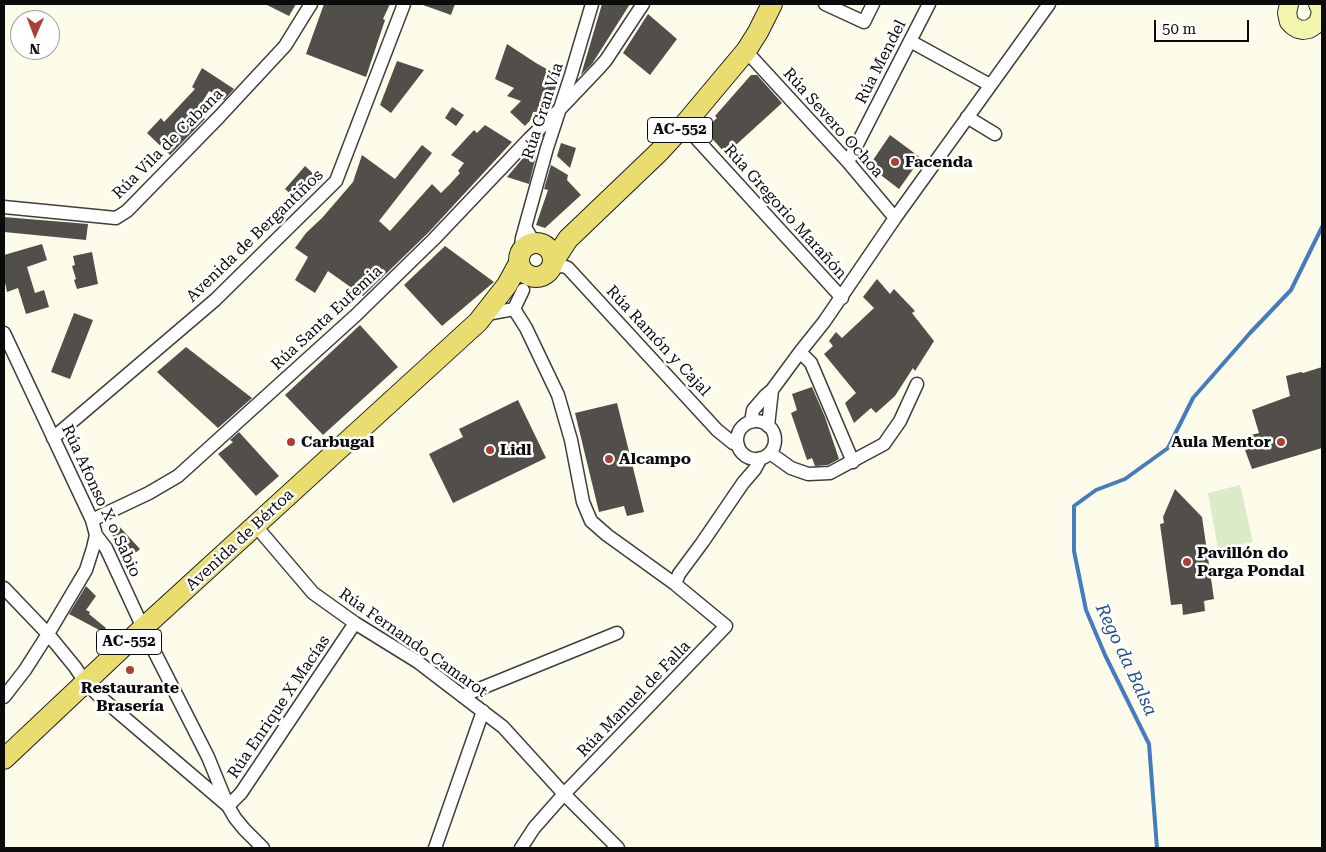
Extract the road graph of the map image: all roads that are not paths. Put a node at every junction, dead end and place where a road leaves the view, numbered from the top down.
1 (311, 4) edge
2 (404, 4) edge
3 (592, 4) edge
4 (643, 4) edge
5 (772, 4) edge
6 (825, 4) edge
7 (873, 4) edge
8 (929, 4) edge
9 (1049, 4) edge
10 (1289, 4) edge
11 (1320, 9) edge
12 (1316, 30) edge
13 (910, 41) junction
14 (746, 51) junction
15 (990, 85) junction
16 (560, 109) junction
17 (967, 117) junction
18 (684, 125) junction
19 (994, 134) dead end
20 (848, 162) junction
21 (4, 207) edge
22 (895, 218) junction
23 (568, 239) junction
24 (529, 246) junction
25 (541, 274) junction
26 (842, 298) junction
27 (514, 309) junction
28 (485, 317) junction
29 (4, 333) edge
30 (800, 352) junction
31 (917, 384) dead end
32 (772, 390) junction
33 (751, 422) junction
34 (768, 426) junction
35 (53, 438) junction
36 (741, 450) junction
37 (766, 455) junction
38 (853, 462) junction
39 (743, 483) junction
40 (92, 520) junction
41 (255, 525) junction
42 (96, 535) junction
43 (675, 584) junction
44 (4, 588) edge
45 (355, 623) junction
46 (144, 628) junction
47 (617, 633) dead end
48 (48, 634) junction
49 (85, 682) junction
50 (462, 696) junction
51 (4, 697) edge
52 (484, 711) junction
53 (208, 758) junction
54 (4, 759) edge
55 (188, 771) junction
56 (564, 794) junction
57 (228, 806) junction
58 (263, 848) edge
59 (435, 848) edge
60 (521, 848) edge
61 (618, 848) edge

1 - 21 street, Rúa Vila de Cabana
2 - 35 street, Avenida de Bergantiños
3 - 16 street, Rúa Gran Vía
4 - 16 street, Rúa Santa Eufemia
5 - 14 main road, AC-552
6 - 7 street
8 - 13 street, Rúa Mendel
9 - 15 street
10 - 12 street
11 - 12 street
13 - 15 street
13 - 20 street, Rúa Mendel
14 - 18 main road, AC-552
14 - 20 street, Rúa Severo Ochoa
15 - 17 street
16 - 24 street, Rúa Gran Vía
16 - 40 street, Rúa Santa Eufemia
17 - 19 street
17 - 22 street
18 - 23 main road, AC-552
18 - 26 street, Rúa Gregorio Marañón
20 - 22 street, Rúa Severo Ochoa
22 - 26 street
23 - 24 main road
23 - 25 main road, AC-552
24 - 25 main road
24 - 25 main road
24 - 28 main road, Avenida de Bértoa / AC-552
25 - 27 street
25 - 28 main road, Avenida de Bértoa / AC-552
25 - 36 street, Rúa Ramón y Cajal
26 - 30 street
27 - 28 street
27 - 43 street
28 - 41 main road, Avenida de Bértoa / AC-552
29 - 35 street, Rúa Afonso X o Sabio
30 - 32 street
30 - 38 street
31 - 38 street
32 - 33 street
32 - 34 street
33 - 34 street
33 - 36 street
34 - 37 street
35 - 40 street, Rúa Afonso X o Sabio
36 - 37 street
36 - 39 street
37 - 38 street
37 - 39 street
39 - 43 street
40 - 42 street, Rúa Afonso X o Sabio
41 - 45 street, Rúa Fernando Camarot
41 - 46 main road, Avenida de Bértoa / AC-552
42 - 46 street, Rúa Afonso X o Sabio
42 - 48 street
43 - 56 street, Rúa Manuel de Falla
44 - 48 street
45 - 50 street, Rúa Fernando Camarot
45 - 57 street, Rúa Enrique X Macías
46 - 49 main road, Avenida de Bértoa / AC-552
46 - 53 street, Rúa Afonso X o Sabio
47 - 50 street
48 - 49 street
48 - 51 street
49 - 54 main road, Avenida de Bértoa / AC-552
49 - 55 street
50 - 52 street, Rúa Fernando Camarot
52 - 56 street, Rúa Fernando Camarot
52 - 59 street
53 - 55 street
53 - 57 street, Rúa Afonso X o Sabio
55 - 57 street
56 - 60 street, Rúa Manuel de Falla
56 - 61 street, Rúa Fernando Camarot
57 - 58 street

